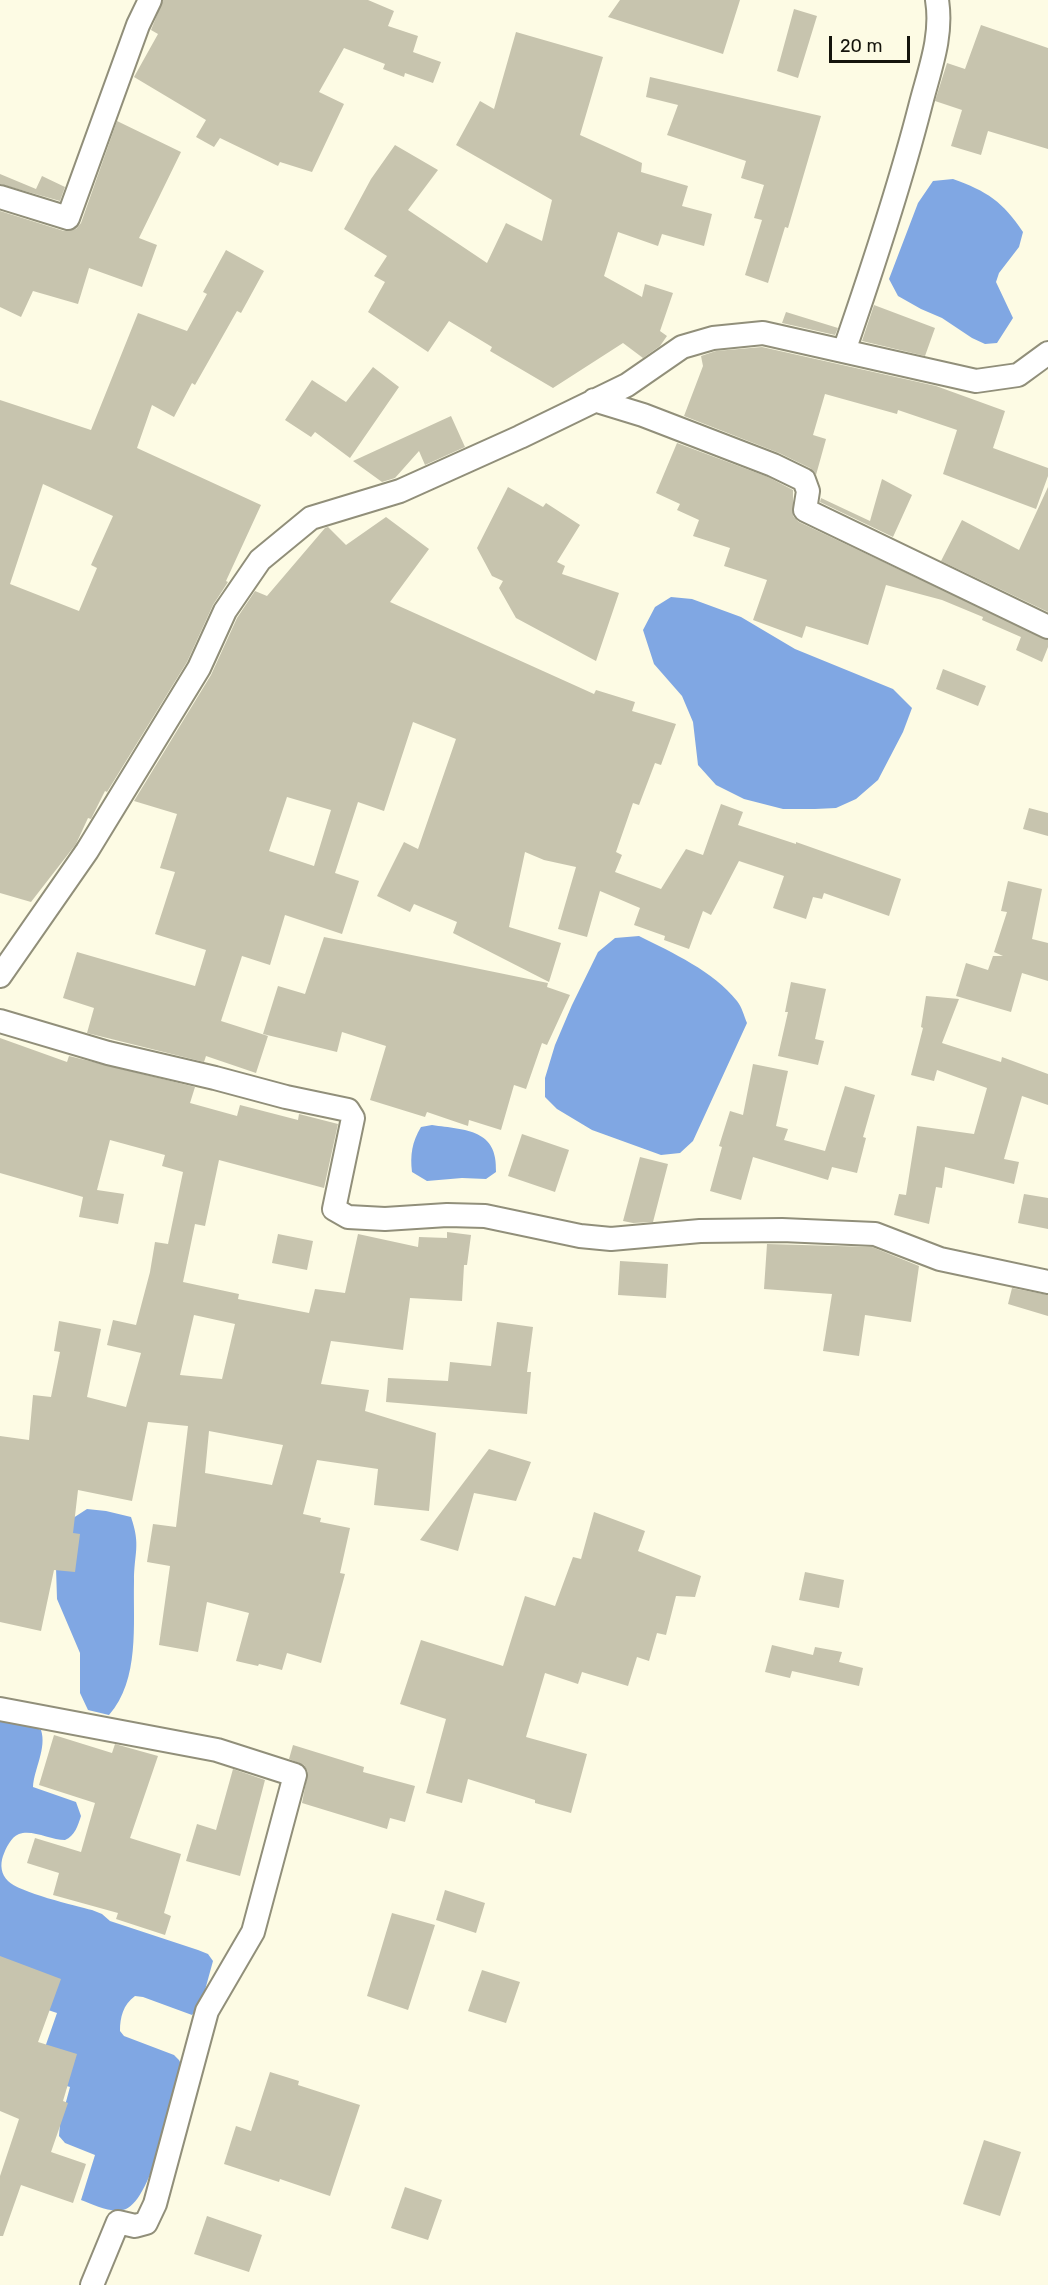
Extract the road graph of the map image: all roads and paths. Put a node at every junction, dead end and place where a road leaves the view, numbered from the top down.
1 (150, 0) edge
2 (937, 0) edge
3 (0, 197) edge
4 (844, 351) junction
5 (1048, 353) edge
6 (594, 400) junction
7 (1048, 627) edge
8 (0, 976) edge
9 (0, 1021) edge
10 (1048, 1282) edge
11 (0, 1709) edge
12 (92, 2285) edge

1 - 3 street
2 - 4 street
4 - 5 street
4 - 6 street
6 - 7 street
6 - 8 street
9 - 10 street
11 - 12 street

